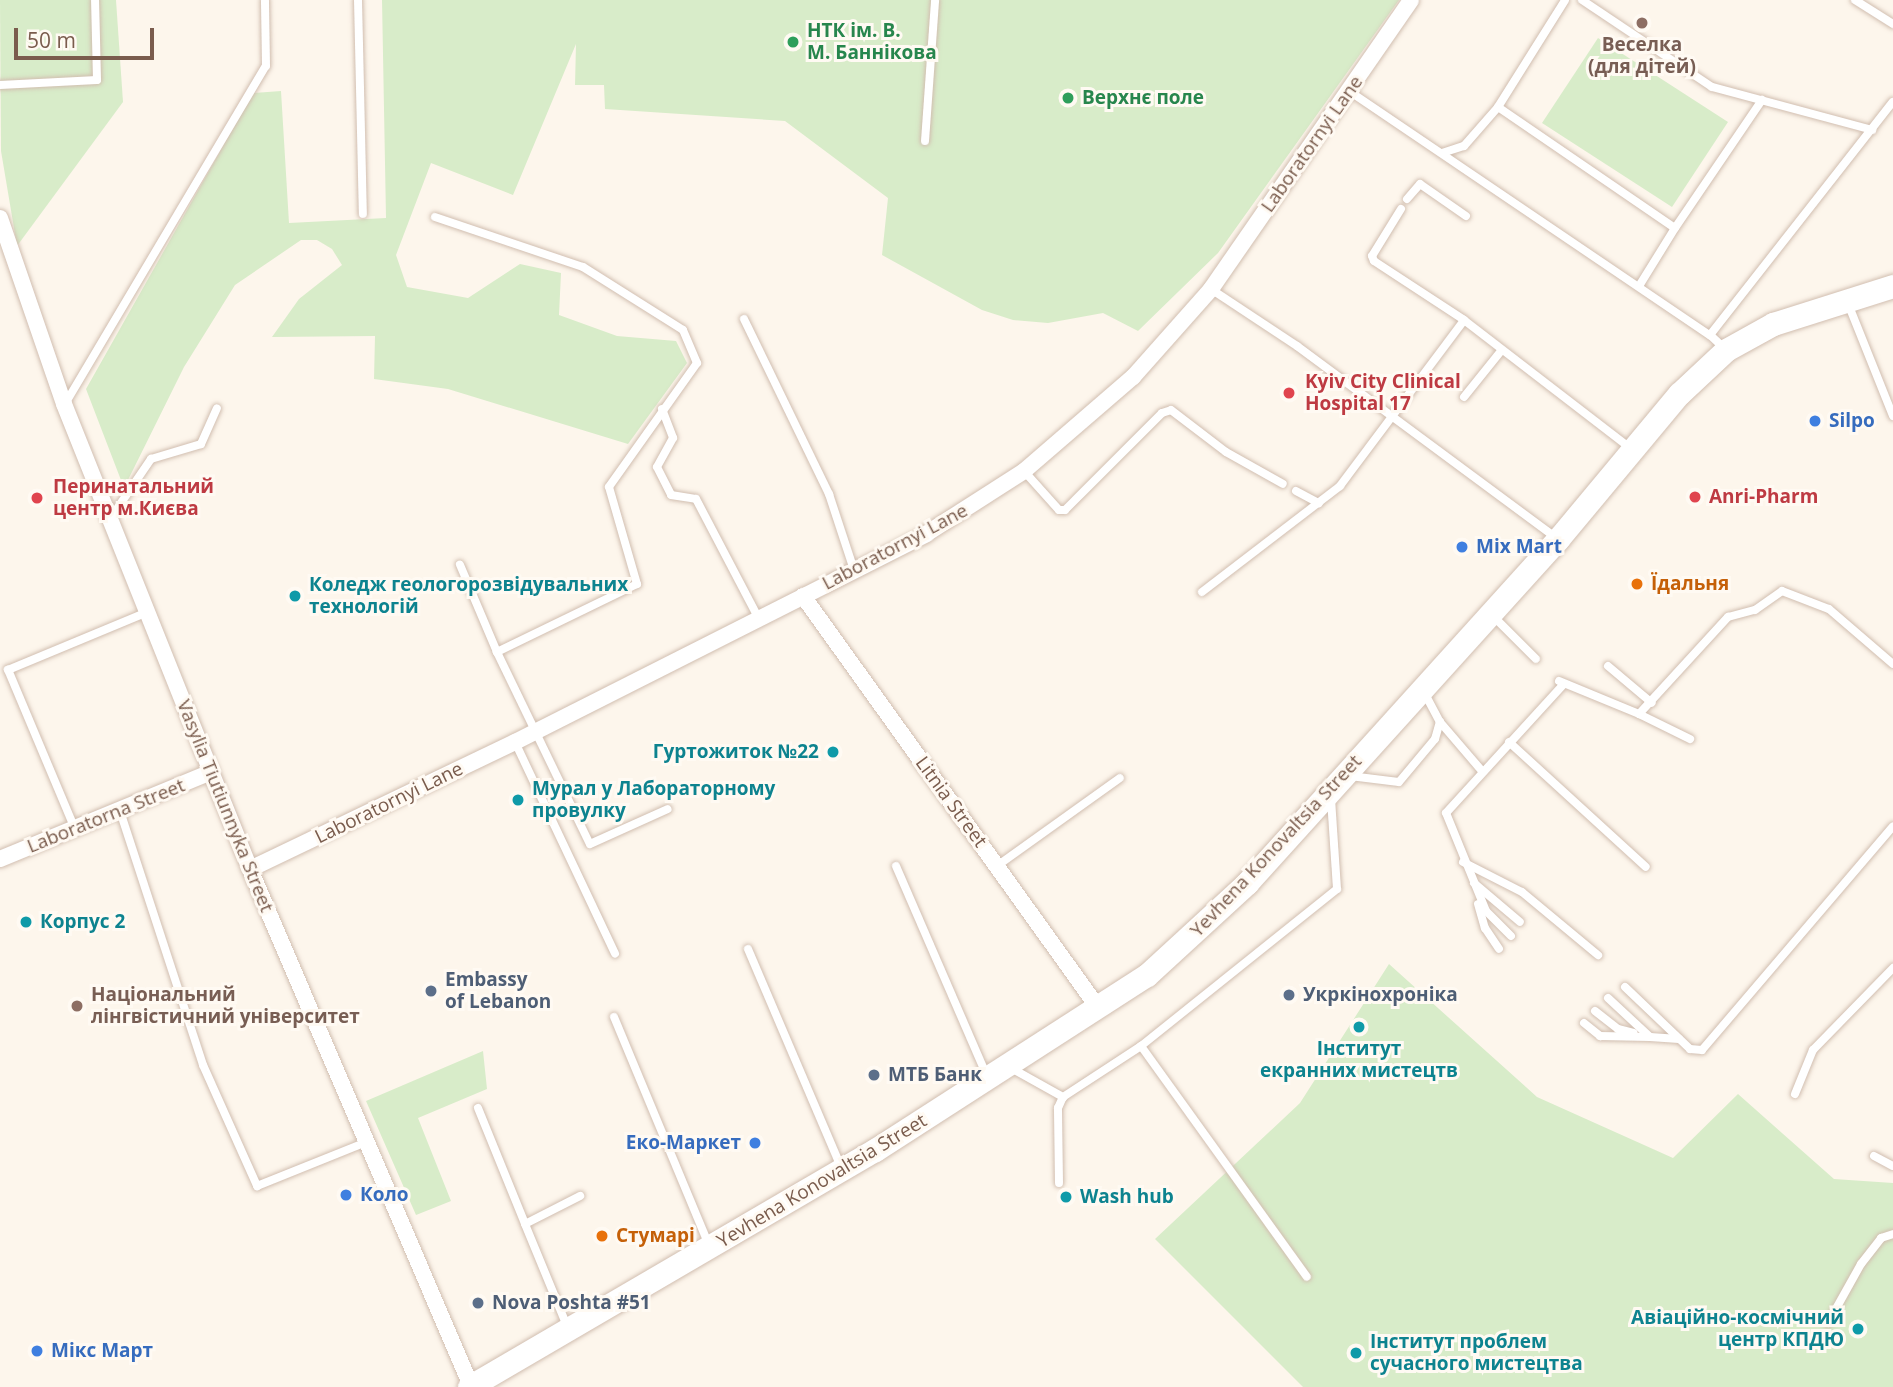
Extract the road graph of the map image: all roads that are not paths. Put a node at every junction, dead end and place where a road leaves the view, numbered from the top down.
1 (95, 0) edge
2 (265, 0) edge
3 (358, 0) edge
4 (935, 0) edge
5 (1411, 0) edge
6 (1565, 0) edge
7 (1582, 0) edge
8 (1855, 0) edge
9 (1893, 24) edge
10 (0, 85) edge
11 (1349, 91) junction
12 (1762, 100) junction
13 (1893, 102) edge
14 (1498, 107) junction
15 (1872, 130) junction
16 (925, 141) dead end
17 (1442, 153) junction
18 (1407, 200) dead end
19 (1401, 209) dead end
20 (363, 214) dead end
21 (435, 216) dead end
22 (1466, 216) dead end
23 (0, 224) edge
24 (1675, 228) junction
25 (1639, 286) junction
26 (1893, 286) edge
27 (1212, 289) junction
28 (1846, 298) junction
29 (744, 318) dead end
30 (1464, 320) junction
31 (1718, 342) junction
32 (1501, 351) junction
33 (1464, 397) dead end
34 (64, 404) junction
35 (217, 408) dead end
36 (662, 409) junction
37 (1893, 416) edge
38 (1395, 417) junction
39 (1633, 450) junction
40 (1024, 471) junction
41 (1283, 484) dead end
42 (1296, 491) dead end
43 (1319, 503) junction
44 (110, 519) junction
45 (1558, 539) junction
46 (460, 565) dead end
47 (854, 570) junction
48 (1202, 592) dead end
49 (803, 596) junction
50 (147, 612) junction
51 (1490, 613) junction
52 (758, 617) junction
53 (497, 652) junction
54 (1535, 659) dead end
55 (1893, 664) edge
56 (1608, 666) dead end
57 (1422, 689) junction
58 (1651, 703) junction
59 (1639, 714) junction
60 (1440, 722) junction
61 (534, 732) junction
62 (1690, 739) dead end
63 (515, 742) junction
64 (1509, 742) junction
65 (1482, 771) junction
66 (211, 772) junction
67 (1120, 778) dead end
68 (1337, 783) junction
69 (668, 809) dead end
70 (120, 811) junction
71 (1893, 826) edge
72 (75, 829) junction
73 (0, 859) edge
74 (1463, 862) junction
75 (896, 866) dead end
76 (996, 866) junction
77 (1646, 867) dead end
78 (250, 869) junction
79 (1472, 881) junction
80 (1520, 922) dead end
81 (1511, 936) dead end
82 (748, 949) dead end
83 (1499, 949) dead end
84 (615, 954) dead end
85 (1598, 955) dead end
86 (1893, 968) edge
87 (1625, 988) dead end
88 (1608, 998) dead end
89 (1099, 1009) junction
90 (1595, 1012) dead end
91 (614, 1017) dead end
92 (1584, 1023) dead end
93 (1650, 1037) junction
94 (1679, 1039) junction
95 (1140, 1046) junction
96 (1009, 1067) junction
97 (989, 1080) junction
98 (1795, 1094) dead end
99 (1063, 1097) junction
100 (478, 1108) dead end
101 (364, 1143) junction
102 (1874, 1156) dead end
103 (1893, 1166) edge
104 (842, 1170) junction
105 (1059, 1183) dead end
106 (580, 1196) dead end
107 (525, 1224) junction
108 (1893, 1234) edge
109 (710, 1248) junction
110 (1307, 1277) dead end
111 (1828, 1323) dead end
112 (570, 1331) junction
113 (470, 1387) edge

1 - 10 lane
2 - 34 lane
3 - 20 lane
4 - 16 lane
5 - 11 street, Laboratornyi Lane
6 - 14 lane
7 - 12 lane
8 - 9 lane
11 - 17 lane
11 - 27 street, Laboratornyi Lane
12 - 15 lane
12 - 24 lane
13 - 15 lane
14 - 17 lane
14 - 24 lane
15 - 31 lane
17 - 25 lane
18 - 22 lane
19 - 30 lane
21 - 36 lane
23 - 34 street, Vasylia Tiutiunnyka Street
24 - 25 lane
25 - 31 lane
26 - 28 main road, Yevhena Konovaltsia Street
27 - 38 lane
27 - 40 street, Laboratornyi Lane
28 - 31 main road, Yevhena Konovaltsia Street
28 - 37 lane
29 - 47 lane
30 - 32 lane
30 - 38 lane
31 - 39 main road, Yevhena Konovaltsia Street
32 - 33 lane
32 - 39 lane
34 - 44 street, Vasylia Tiutiunnyka Street
35 - 44 lane
36 - 52 lane
36 - 53 lane
38 - 43 lane
38 - 45 lane
39 - 45 main road, Yevhena Konovaltsia Street
40 - 41 lane
40 - 47 street, Laboratornyi Lane
42 - 43 lane
43 - 48 lane
44 - 50 street, Vasylia Tiutiunnyka Street
45 - 51 main road, Yevhena Konovaltsia Street
46 - 53 lane
47 - 49 street, Laboratornyi Lane
49 - 52 street, Laboratornyi Lane
49 - 76 street, Litnia Street
50 - 66 street, Vasylia Tiutiunnyka Street
50 - 72 lane
51 - 54 lane
51 - 57 main road, Yevhena Konovaltsia Street
52 - 61 street, Laboratornyi Lane
53 - 61 lane
55 - 58 lane
56 - 58 lane
57 - 60 lane
57 - 68 main road, Yevhena Konovaltsia Street
58 - 59 lane
59 - 62 lane
59 - 64 lane
60 - 65 lane
60 - 68 lane
61 - 63 street, Laboratornyi Lane
61 - 69 lane
63 - 78 street, Laboratornyi Lane
63 - 84 lane
64 - 65 lane
64 - 77 lane
65 - 74 lane
66 - 70 street, Laboratorna Street
66 - 78 street, Vasylia Tiutiunnyka Street
67 - 76 lane
68 - 89 main road, Yevhena Konovaltsia Street
68 - 95 lane
70 - 72 street, Laboratorna Street
70 - 101 lane
71 - 94 lane
72 - 73 street, Laboratorna Street
74 - 79 lane
74 - 85 lane
75 - 97 lane
76 - 89 street, Litnia Street
78 - 101 street, Vasylia Tiutiunnyka Street
79 - 80 lane
79 - 81 lane
79 - 83 lane
82 - 104 lane
86 - 98 lane
87 - 94 lane
88 - 93 lane
89 - 96 main road, Yevhena Konovaltsia Street
90 - 93 lane
91 - 109 lane
92 - 93 lane
93 - 94 lane
95 - 99 lane
95 - 110 lane
96 - 97 main road, Yevhena Konovaltsia Street
96 - 99 lane
97 - 104 main road, Yevhena Konovaltsia Street
99 - 105 lane
100 - 107 lane
101 - 113 street, Vasylia Tiutiunnyka Street
102 - 103 lane
104 - 109 main road, Yevhena Konovaltsia Street
106 - 107 lane
107 - 112 lane
108 - 111 lane
109 - 112 main road, Yevhena Konovaltsia Street
112 - 113 main road, Yevhena Konovaltsia Street

